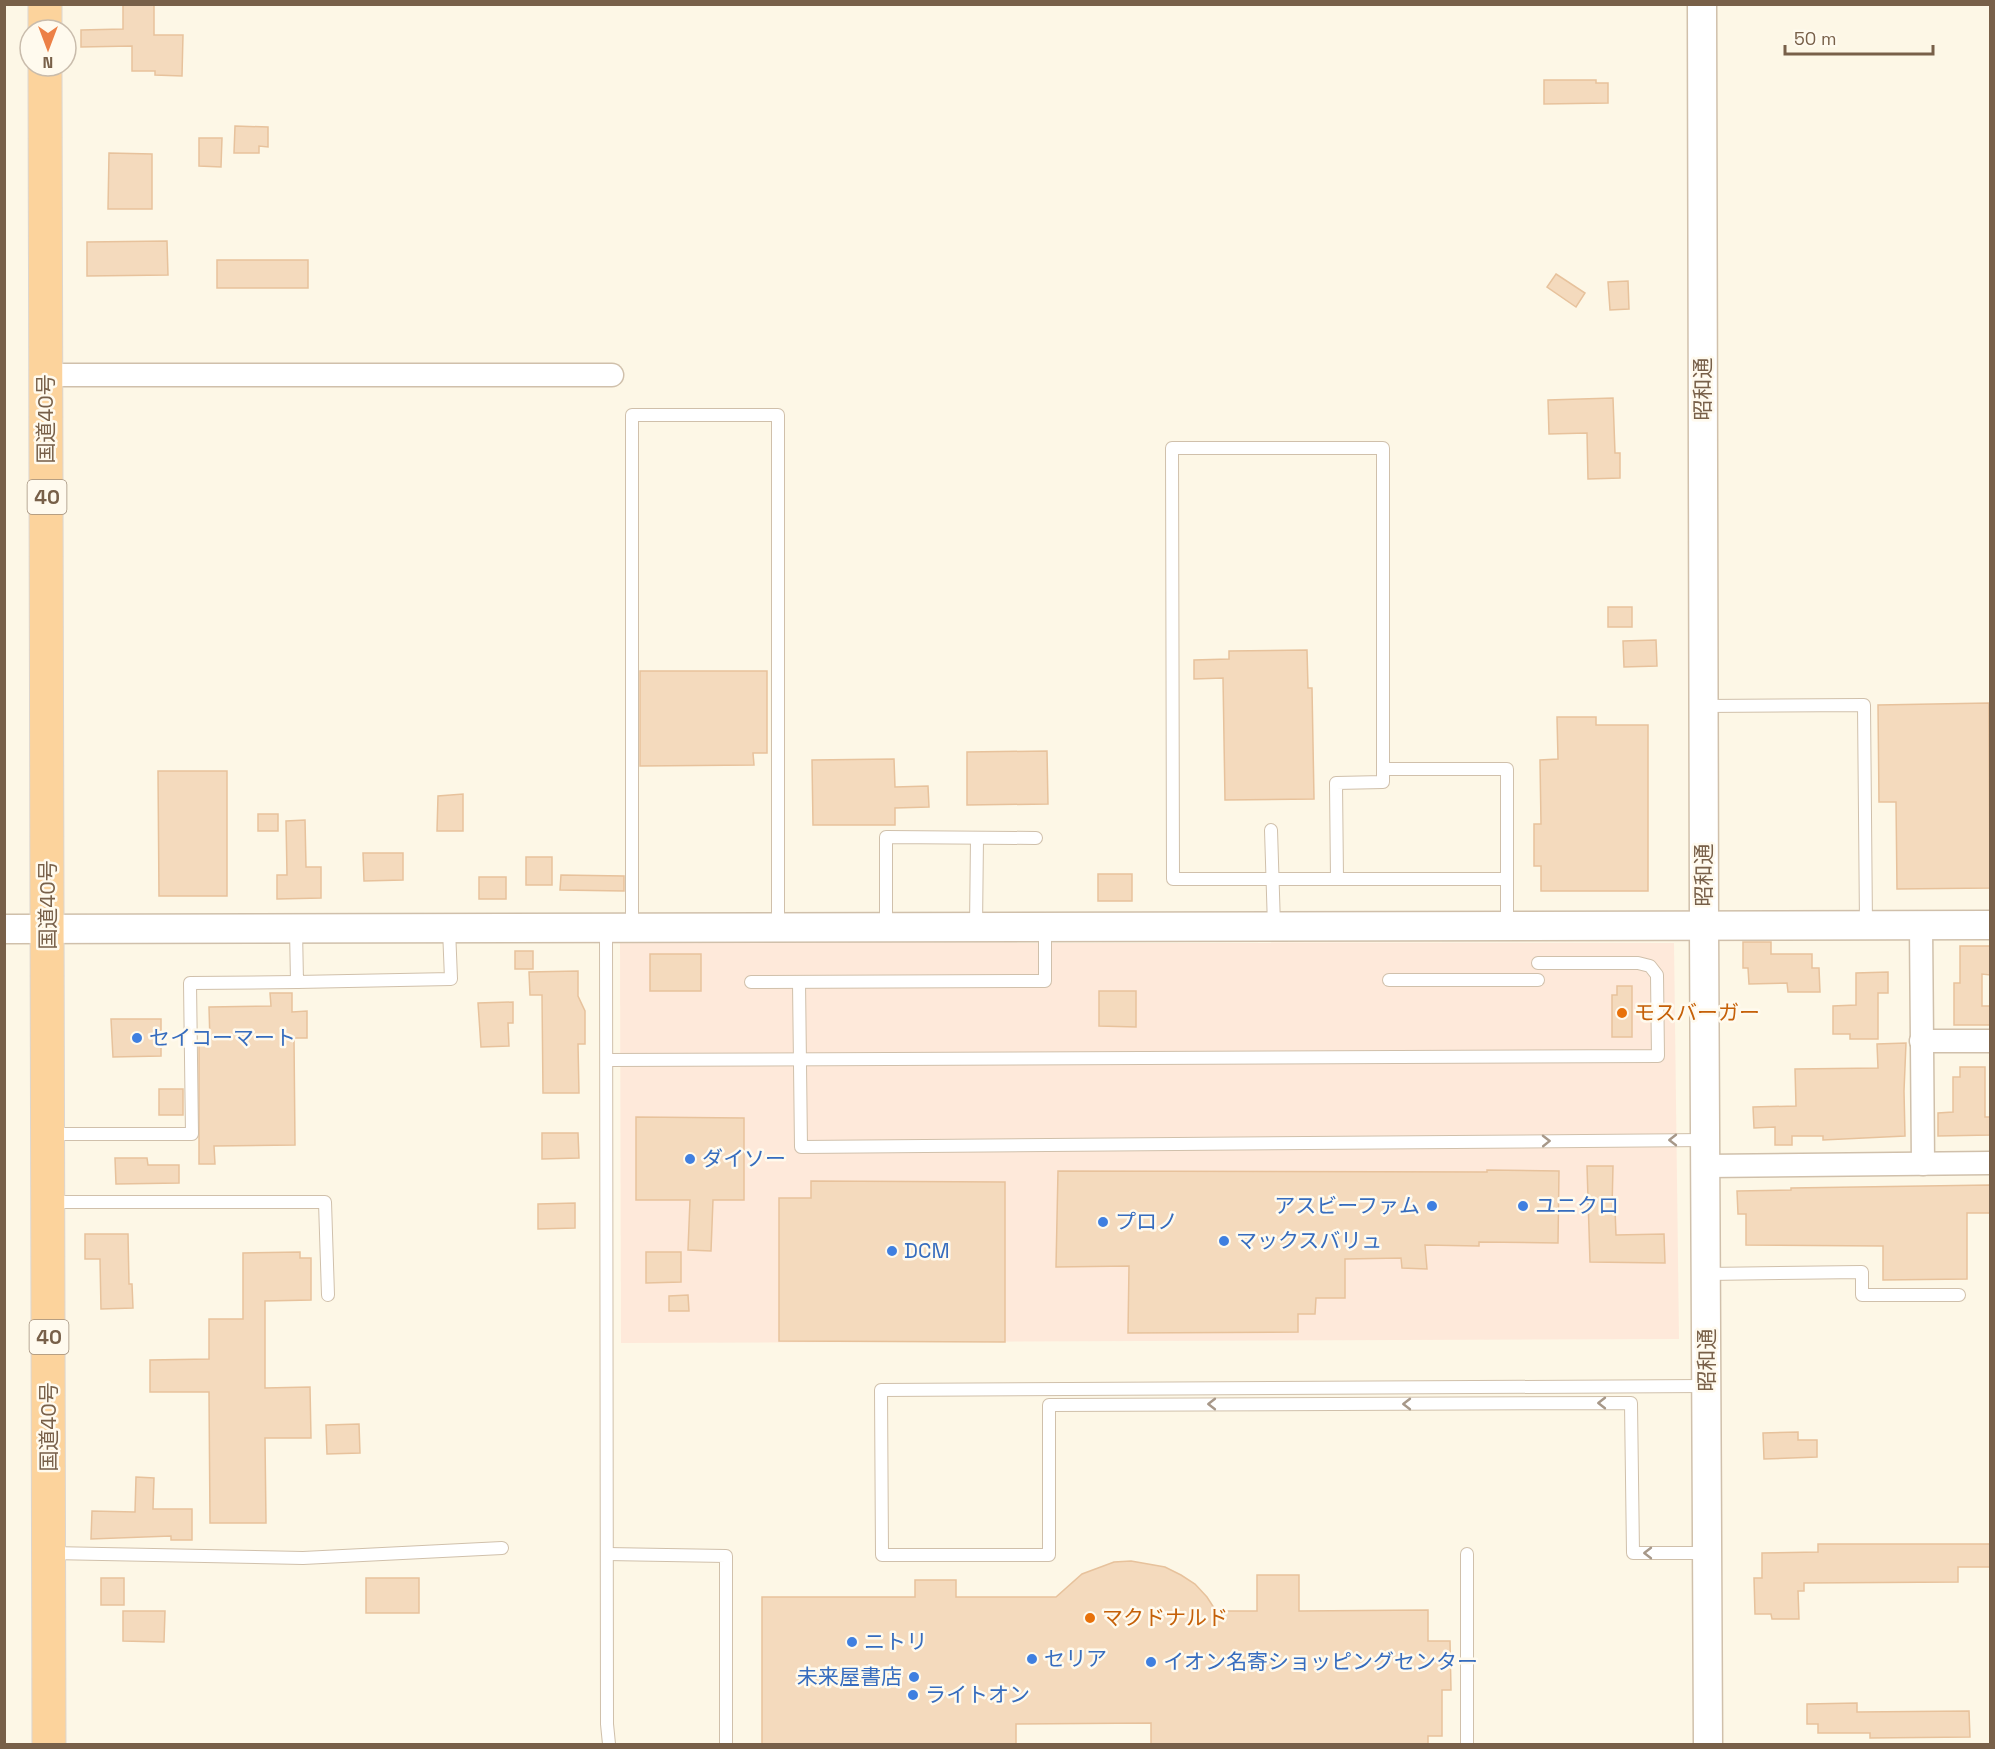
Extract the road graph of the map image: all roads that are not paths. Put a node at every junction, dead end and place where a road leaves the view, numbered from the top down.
1 (1702, 4) edge
2 (45, 78) edge
3 (46, 375) junction
4 (612, 375) dead end
5 (1703, 706) junction
6 (1383, 769) junction
7 (1271, 830) dead end
8 (977, 838) junction
9 (1036, 838) dead end
10 (1273, 879) junction
11 (1338, 879) junction
12 (1507, 879) junction
13 (1507, 925) junction
14 (1704, 925) junction
15 (1866, 925) junction
16 (1921, 925) junction
17 (1990, 925) edge
18 (1045, 926) junction
19 (1274, 926) junction
20 (886, 927) junction
21 (976, 927) junction
22 (619, 928) junction
23 (778, 928) junction
24 (4, 929) edge
25 (49, 929) junction
26 (296, 929) junction
27 (449, 929) junction
28 (1538, 963) dead end
29 (1389, 980) dead end
30 (1538, 980) dead end
31 (297, 981) junction
32 (751, 982) dead end
33 (799, 982) junction
34 (1922, 1041) junction
35 (1990, 1041) edge
36 (800, 1059) junction
37 (606, 1060) junction
38 (49, 1134) junction
39 (1706, 1153) junction
40 (1990, 1163) edge
41 (1923, 1164) junction
42 (49, 1202) junction
43 (1706, 1274) junction
44 (328, 1295) dead end
45 (1959, 1295) dead end
46 (1707, 1386) junction
47 (502, 1548) dead end
48 (49, 1553) junction
49 (1707, 1553) junction
50 (607, 1554) junction
51 (1467, 1554) dead end
52 (49, 1744) edge
53 (609, 1744) edge
54 (726, 1744) edge
55 (1467, 1744) edge
56 (1708, 1744) edge

1 - 5 street, 昭和通
2 - 3 highway, 国道40号 / 40
3 - 4 street
3 - 25 highway, 国道40号 / 40
5 - 14 street, 昭和通
5 - 15 lane
6 - 10 lane
6 - 11 lane
6 - 12 lane
7 - 10 lane
8 - 9 lane
8 - 20 lane
8 - 21 lane
10 - 11 lane
10 - 19 lane
11 - 12 lane
12 - 13 lane
13 - 14 street
13 - 19 street
14 - 15 street
14 - 39 street, 昭和通
15 - 16 street
16 - 17 street
16 - 34 street
18 - 19 street
18 - 21 street
18 - 33 lane
20 - 21 street
20 - 23 street
22 - 23 street
22 - 23 lane
22 - 27 street
22 - 37 lane
24 - 25 street
25 - 26 street
25 - 38 highway, 国道40号 / 40
26 - 27 street
26 - 31 lane
27 - 31 lane
28 - 36 lane
29 - 30 lane
31 - 38 lane
32 - 33 lane
33 - 36 lane
34 - 35 street
34 - 41 street
36 - 37 lane
36 - 39 lane
37 - 50 lane
38 - 42 highway, 国道40号 / 40
39 - 41 street
39 - 43 street, 昭和通
40 - 41 street
42 - 44 lane
42 - 48 highway, 国道40号 / 40
43 - 45 lane
43 - 46 street, 昭和通
46 - 49 street, 昭和通
49 -> 46 lane
47 - 48 lane
48 - 52 highway, 国道40号 / 40
49 - 56 street, 昭和通
50 - 53 lane
50 - 54 lane
51 - 55 lane

